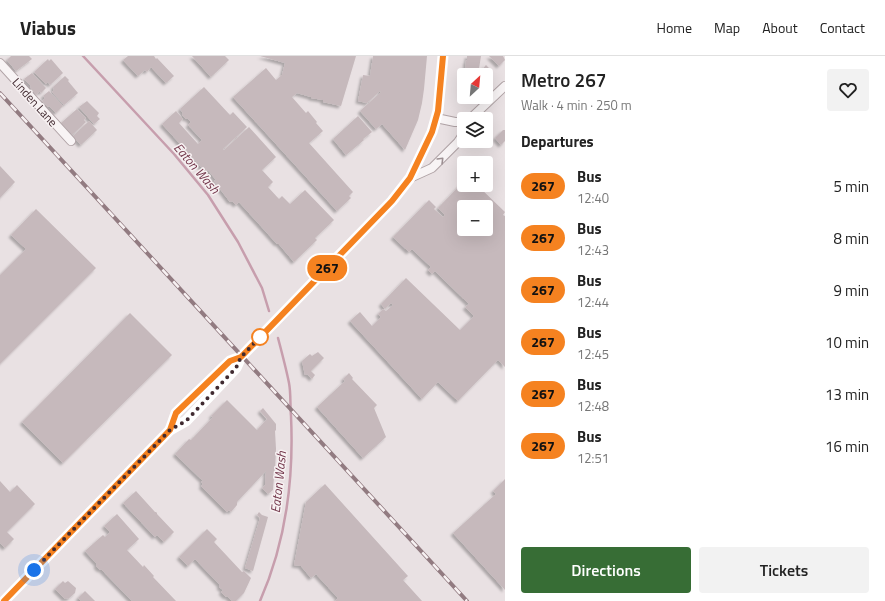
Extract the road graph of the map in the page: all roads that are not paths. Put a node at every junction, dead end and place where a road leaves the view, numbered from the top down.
1 (443, 56) edge
2 (0, 64) edge
3 (505, 86) edge
4 (478, 112) edge
5 (436, 118) junction
6 (457, 122) edge
7 (71, 141) dead end
8 (457, 143) edge
9 (410, 178) junction
10 (4, 601) edge

1 - 5 main road
2 - 7 street, Linden Lane
3 - 4 street
5 - 6 street
5 - 9 main road
9 -> 8 street
9 - 10 main road

